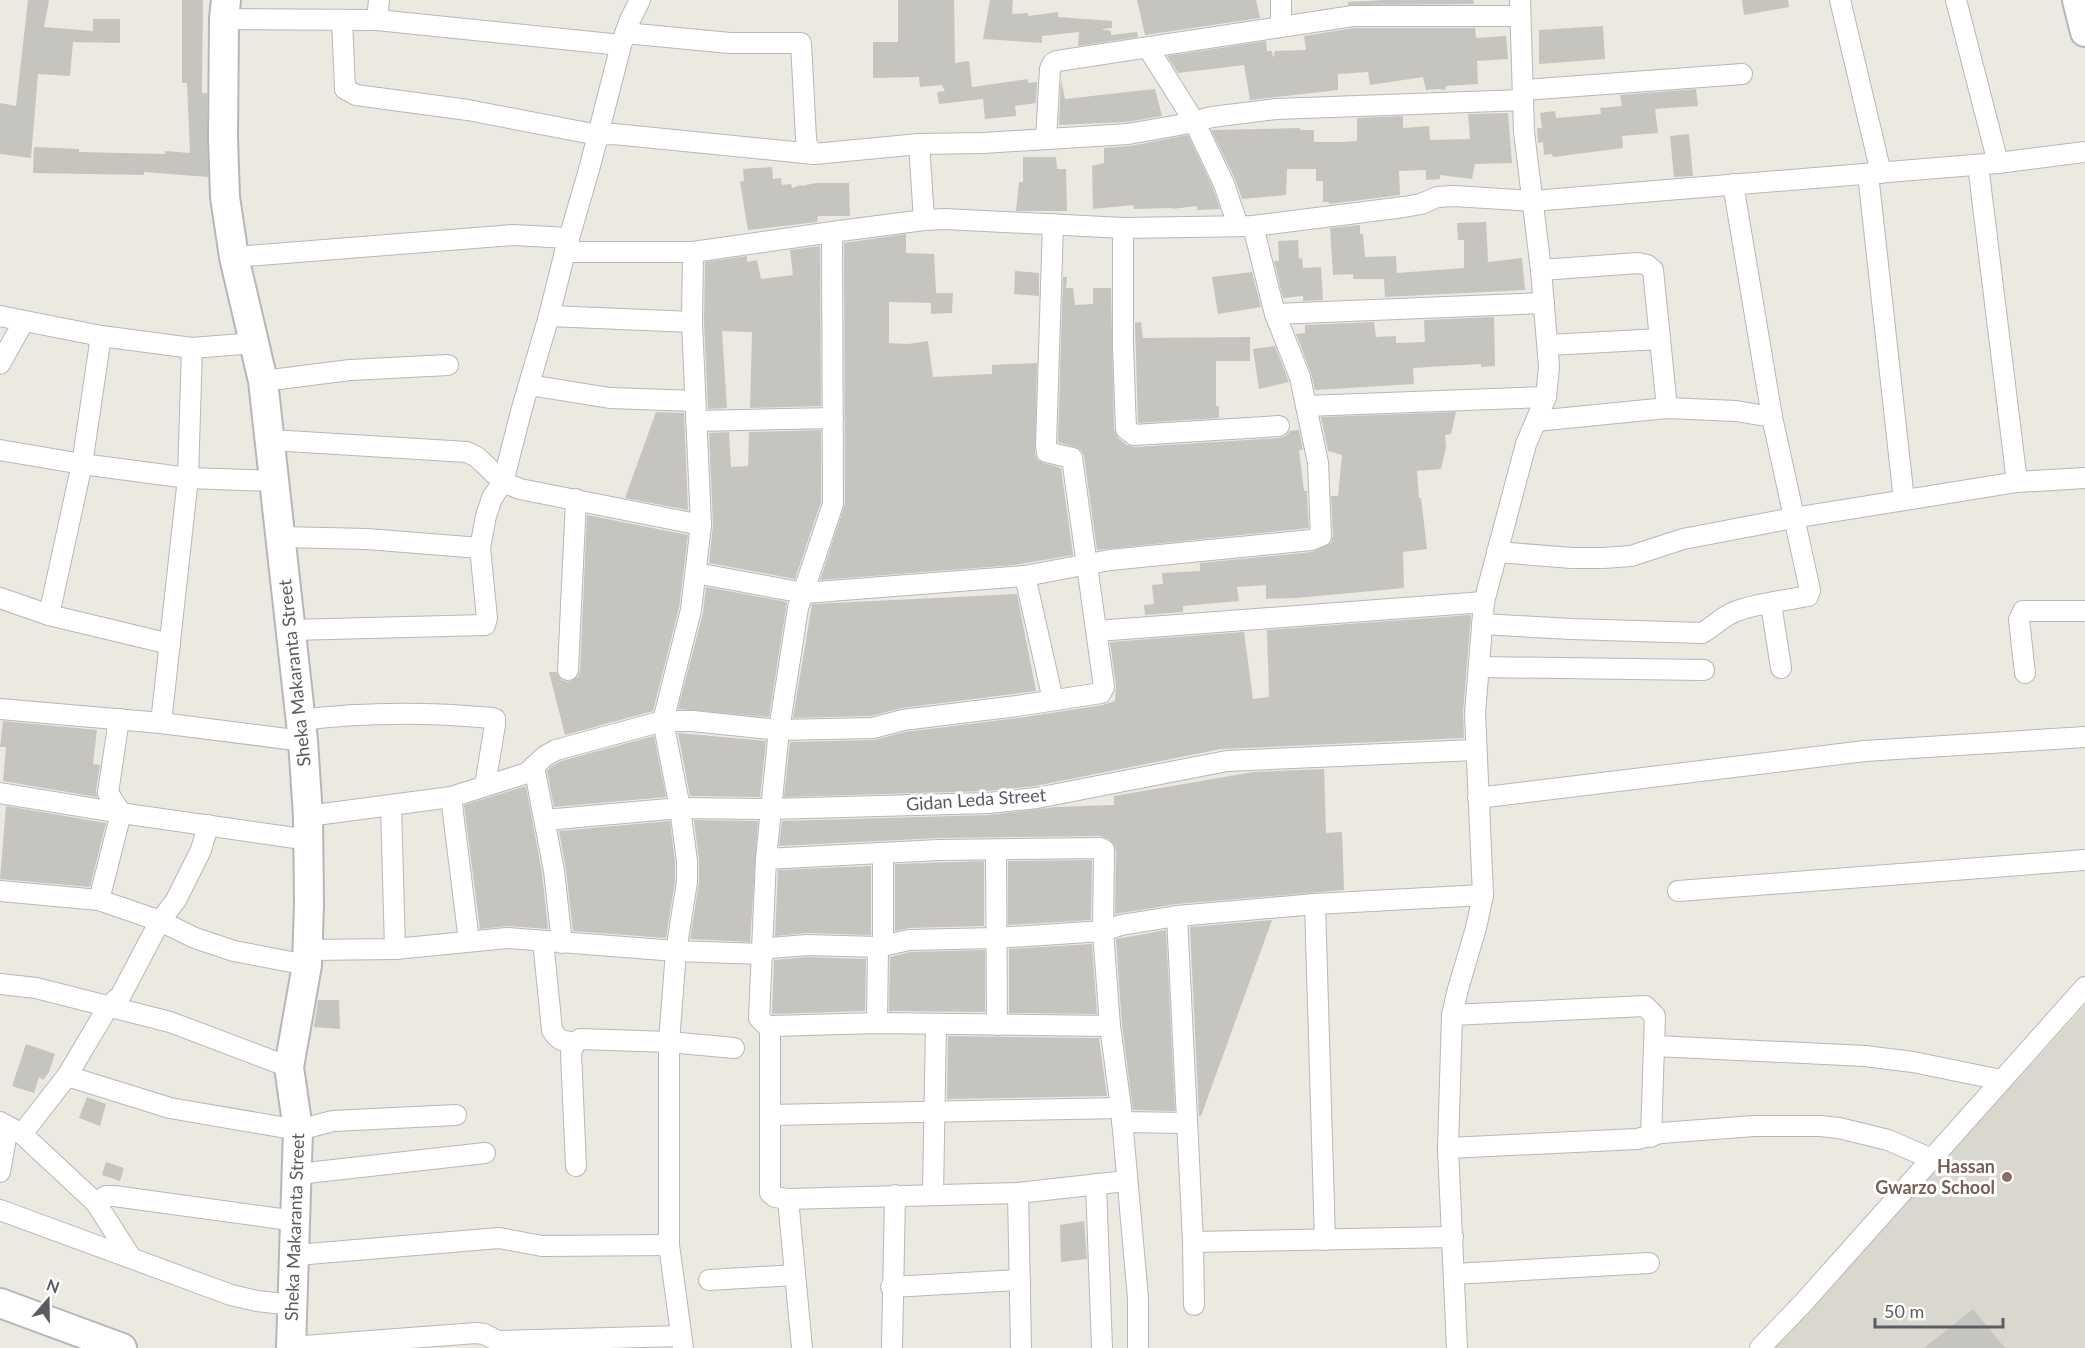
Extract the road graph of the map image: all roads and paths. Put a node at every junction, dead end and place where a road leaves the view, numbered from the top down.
1 (379, 0) edge
2 (640, 0) edge
3 (1281, 0) edge
4 (1840, 0) edge
5 (2077, 0) edge
6 (1962, 1) edge
7 (1520, 8) edge
8 (225, 9) edge
9 (342, 20) junction
10 (377, 20) junction
11 (1281, 26) junction
12 (2085, 32) edge
13 (623, 39) junction
14 (1148, 48) junction
15 (1742, 74) dead end
16 (1523, 95) junction
17 (1194, 121) junction
18 (598, 135) junction
19 (1046, 139) junction
20 (919, 144) junction
21 (2085, 152) edge
22 (814, 154) junction
23 (1998, 163) junction
24 (1978, 165) junction
25 (1875, 174) junction
26 (1733, 184) junction
27 (1533, 201) junction
28 (924, 220) junction
29 (1053, 224) junction
30 (1246, 226) junction
31 (1123, 228) junction
32 (832, 232) junction
33 (567, 245) junction
34 (693, 252) junction
35 (234, 257) junction
36 (1541, 270) junction
37 (1544, 303) junction
38 (1275, 314) junction
39 (0, 316) edge
40 (549, 316) junction
41 (24, 321) junction
42 (692, 322) junction
43 (101, 336) junction
44 (1660, 339) junction
45 (255, 343) junction
46 (1549, 345) junction
47 (192, 348) junction
48 (0, 364) edge
49 (447, 365) dead end
50 (263, 381) junction
51 (529, 385) junction
52 (1546, 397) junction
53 (695, 400) junction
54 (1306, 406) junction
55 (1667, 408) junction
56 (1772, 417) junction
57 (833, 418) junction
58 (696, 420) junction
59 (1536, 421) junction
60 (1279, 426) dead end
61 (271, 440) junction
62 (0, 450) edge
63 (82, 464) junction
64 (188, 478) junction
65 (2085, 478) edge
66 (274, 481) junction
67 (503, 482) junction
68 (2017, 482) junction
69 (576, 499) junction
70 (1904, 500) junction
71 (1793, 518) junction
72 (701, 525) junction
73 (281, 537) junction
74 (480, 548) junction
75 (1497, 552) junction
76 (1088, 564) junction
77 (696, 573) junction
78 (1025, 576) junction
79 (804, 593) junction
80 (0, 598) edge
81 (1484, 602) junction
82 (1771, 604) junction
83 (2085, 611) edge
84 (49, 615) junction
85 (1482, 624) junction
86 (291, 630) junction
87 (1097, 631) junction
88 (170, 644) junction
89 (1479, 667) junction
90 (1781, 668) dead end
91 (568, 670) dead end
92 (1704, 670) dead end
93 (2025, 673) dead end
94 (1053, 700) junction
95 (0, 709) edge
96 (119, 719) junction
97 (663, 721) junction
98 (161, 723) junction
99 (779, 730) junction
100 (302, 731) junction
101 (2085, 737) edge
102 (1476, 750) junction
103 (534, 766) junction
104 (485, 785) junction
105 (0, 793) edge
106 (451, 797) junction
107 (1478, 798) junction
108 (391, 805) junction
109 (680, 808) junction
110 (771, 809) junction
111 (122, 813) junction
112 (544, 820) junction
113 (208, 825) junction
114 (309, 828) junction
115 (996, 851) junction
116 (883, 853) junction
117 (766, 859) junction
118 (2085, 860) edge
119 (0, 891) edge
120 (1678, 891) dead end
121 (1483, 895) junction
122 (99, 900) junction
123 (1315, 904) junction
124 (1178, 916) junction
125 (160, 921) junction
126 (1103, 931) junction
127 (996, 938) junction
128 (470, 941) junction
129 (552, 942) junction
130 (880, 946) junction
131 (395, 949) junction
132 (676, 951) junction
133 (762, 954) junction
134 (307, 958) junction
135 (0, 984) edge
136 (2085, 987) edge
137 (108, 1007) junction
138 (1452, 1015) junction
139 (877, 1023) junction
140 (936, 1024) junction
141 (997, 1025) junction
142 (1110, 1026) junction
143 (770, 1029) junction
144 (669, 1042) junction
145 (575, 1043) junction
146 (1655, 1046) junction
147 (734, 1048) dead end
148 (289, 1067) junction
149 (67, 1076) junction
150 (2001, 1080) junction
151 (934, 1112) junction
152 (456, 1115) dead end
153 (770, 1115) junction
154 (1121, 1115) junction
155 (1187, 1123) junction
156 (10, 1128) edge
157 (298, 1130) junction
158 (1651, 1137) junction
159 (1448, 1148) junction
160 (485, 1153) dead end
161 (1932, 1159) junction
162 (576, 1166) dead end
163 (0, 1172) edge
164 (298, 1174) junction
165 (1126, 1181) junction
166 (1096, 1184) junction
167 (1018, 1193) junction
168 (933, 1194) junction
169 (895, 1195) junction
170 (788, 1199) junction
171 (96, 1203) junction
172 (0, 1210) edge
173 (296, 1221) junction
174 (1453, 1237) junction
175 (1325, 1240) junction
176 (1193, 1242) junction
177 (669, 1245) junction
178 (296, 1255) junction
179 (130, 1256) junction
180 (1649, 1263) dead end
181 (1454, 1274) junction
182 (795, 1275) junction
183 (709, 1280) dead end
184 (1020, 1280) junction
185 (891, 1287) junction
186 (0, 1303) edge
187 (292, 1305) junction
188 (1194, 1305) dead end
189 (682, 1342) edge
190 (396, 1343) edge
191 (498, 1344) edge
192 (291, 1347) edge
193 (122, 1348) edge
194 (802, 1348) edge
195 (892, 1348) edge
196 (1021, 1348) edge
197 (1102, 1348) edge
198 (1138, 1348) edge
199 (1457, 1348) edge
200 (1760, 1348) edge

1 - 10 street
2 - 13 street
3 - 11 street
4 - 25 street
5 - 12 street
6 - 23 street
7 - 11 street
7 - 16 street
8 - 9 street
8 - 35 street, Sheka Makaranta Street
9 - 10 street
9 - 18 street
10 - 13 street
11 - 14 street
13 - 18 street
13 - 22 street
14 - 17 street
14 - 19 street
15 - 16 street
16 - 17 street
16 - 27 street
17 - 19 street
17 - 30 street
18 - 22 street
18 - 33 street
19 - 20 street
20 - 22 street
20 - 28 street
21 - 23 street
23 - 24 street
24 - 25 street
24 - 68 street
25 - 26 street
25 - 70 street
26 - 27 street
26 - 56 street
27 - 30 street
27 - 36 street
28 - 29 street
28 - 32 street
29 - 31 street
29 - 76 street
30 - 31 street
30 - 38 street
31 - 60 street
32 - 34 street
32 - 57 street
33 - 34 street
33 - 35 street
33 - 40 street
34 - 42 street
35 - 45 street, Sheka Makaranta Street
36 - 37 street
36 - 44 street
37 - 38 street
37 - 46 street
38 - 54 street
39 - 41 street
40 - 42 street
40 - 51 street
41 - 43 street
41 - 48 street
42 - 53 street
43 - 47 street
43 - 63 street
44 - 46 street
44 - 55 street
45 - 47 street
45 - 50 street, Sheka Makaranta Street
46 - 52 street
47 - 64 street
49 - 50 street
50 - 61 street, Sheka Makaranta Street
51 - 53 street
51 - 67 street
52 - 54 street
52 - 59 street
53 - 58 street
54 - 76 street
55 - 56 street
55 - 59 street
56 - 71 street
57 - 58 street
57 - 79 street
58 - 72 street
59 - 75 street
61 - 66 street, Sheka Makaranta Street
61 - 67 street
62 - 63 street
63 - 64 street
63 - 84 street
64 - 66 street
64 - 88 street
65 - 68 street
66 - 73 street, Sheka Makaranta Street
67 - 69 street
67 - 74 street
68 - 70 street
69 - 72 street
69 - 91 street
70 - 71 street
71 - 75 street
71 - 82 street
72 - 77 street
73 - 74 street
73 - 86 street, Sheka Makaranta Street
74 - 86 street
75 - 81 street
76 - 78 street
76 - 87 street
77 - 79 street
77 - 97 street
78 - 79 street
78 - 94 street
79 - 99 street
80 - 84 street
81 - 85 street
81 - 87 street
82 - 85 street
82 - 90 street
83 - 93 street
84 - 88 street
85 - 89 street
86 - 100 street, Sheka Makaranta Street
87 - 94 street
88 - 98 street
89 - 92 street
89 - 102 street
94 - 99 street
95 - 96 street
96 - 98 street
96 - 111 street
97 - 99 street
97 - 103 street
97 - 109 street
98 - 100 street
99 - 110 street
100 - 104 street
100 - 114 street, Sheka Makaranta Street
101 - 107 street
102 - 107 street
102 - 110 street, Gidan Leda Street
103 - 104 street
103 - 112 street
104 - 106 street
105 - 111 street
106 - 108 street
106 - 128 street
107 - 121 street
108 - 114 street
108 - 131 street
109 - 110 street, Gidan Leda Street
109 - 112 street, Gidan Leda Street
109 - 132 street
110 - 117 street
111 - 113 street
111 - 122 street
112 - 129 street
113 - 114 street
113 - 125 street
114 - 134 street, Sheka Makaranta Street
115 - 116 street
115 - 126 street
115 - 127 street
116 - 117 street
116 - 130 street
117 - 133 street
118 - 120 street
119 - 122 street
121 - 123 street
121 - 138 street
122 - 125 street
123 - 124 street
123 - 175 street
124 - 126 street
124 - 155 street
125 - 134 street
125 - 137 street
126 - 127 street
126 - 142 street
127 - 130 street
127 - 141 street
128 - 129 street
128 - 131 street
129 - 132 street
129 - 145 street
130 - 133 street
130 - 139 street
131 - 134 street
132 - 133 street
132 - 144 street
133 - 143 street
134 - 148 street, Sheka Makaranta Street
135 - 137 street
136 - 150 street
137 - 148 street
137 - 149 street
138 - 146 street
138 - 159 street
139 - 140 street
139 - 143 street
140 - 141 street
140 - 151 street
141 - 142 street
142 - 154 street
143 - 153 street
144 - 145 street
144 - 147 street
144 - 177 street
145 - 162 street
146 - 150 street
146 - 158 street
148 - 157 street, Sheka Makaranta Street
149 - 156 street
149 - 157 street
150 - 161 street
151 - 153 street
151 - 154 street
151 - 168 street
152 - 157 street
153 - 170 street
154 - 155 street
154 - 165 street
155 - 176 street
156 - 163 street
156 - 171 street
157 - 164 street, Sheka Makaranta Street
158 - 159 street
158 - 161 street
159 - 174 street
160 - 164 street
161 - 200 street
164 - 173 street, Sheka Makaranta Street
165 - 166 street
165 - 198 street
166 - 167 street
166 - 197 street
167 - 168 street
167 - 184 street
168 - 169 street
169 - 170 street
169 - 185 street
170 - 182 street
171 - 173 street
171 - 179 street
172 - 179 street
173 - 178 street, Sheka Makaranta Street
174 - 175 street
174 - 181 street
175 - 176 street
176 - 188 street
177 - 178 street
177 - 189 street
178 - 187 street, Sheka Makaranta Street
179 - 187 street
180 - 181 street
181 - 199 street
182 - 183 street
182 - 194 street
184 - 185 street
184 - 196 street
185 - 195 street
186 - 193 street
187 - 192 street, Sheka Makaranta Street
189 - 191 street
190 - 191 street
190 - 192 street

